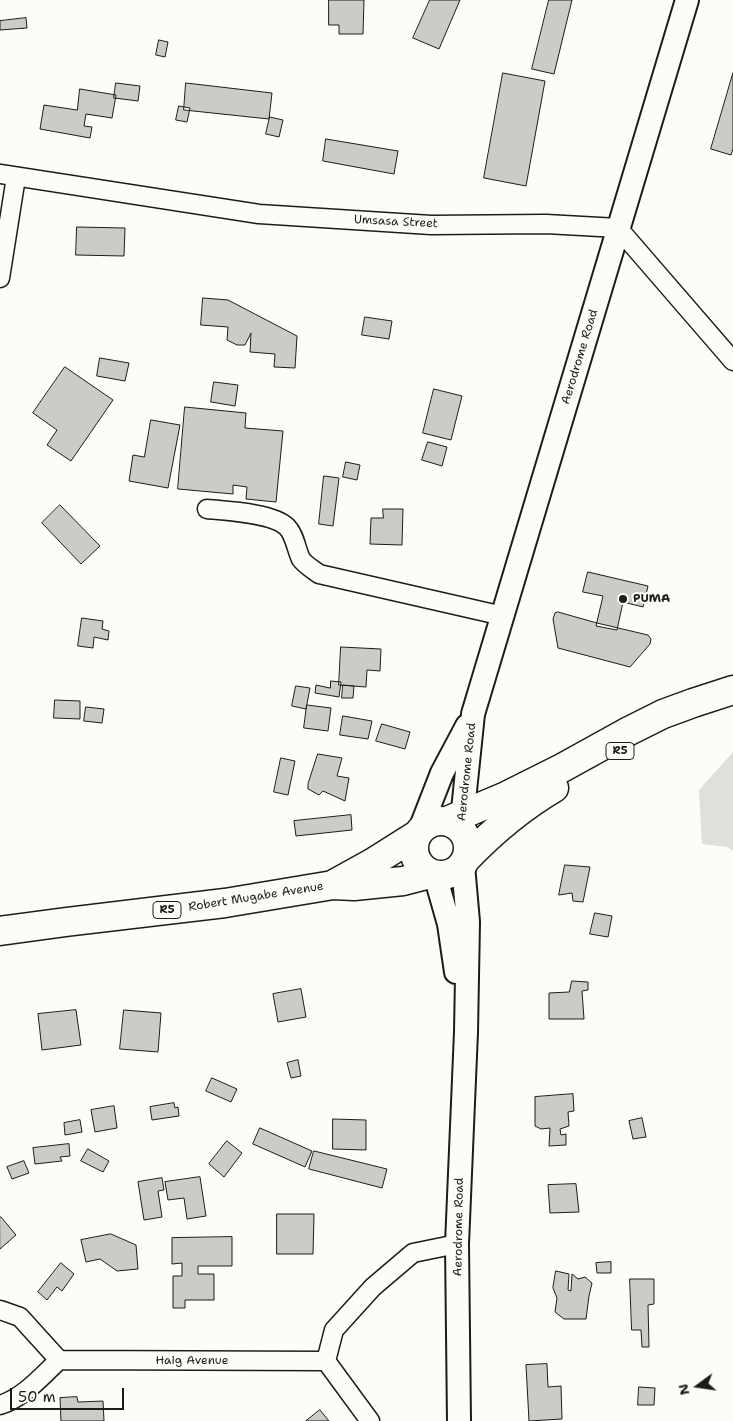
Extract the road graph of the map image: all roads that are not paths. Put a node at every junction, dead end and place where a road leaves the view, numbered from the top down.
1 (687, 0) edge
2 (8, 176) edge
3 (618, 228) junction
4 (0, 278) edge
5 (733, 361) edge
6 (207, 509) dead end
7 (503, 616) junction
8 (733, 690) edge
9 (733, 702) edge
10 (473, 714) junction
11 (456, 821) junction
12 (418, 833) junction
13 (465, 861) junction
14 (433, 874) junction
15 (333, 885) junction
16 (0, 932) edge
17 (466, 1032) junction
18 (457, 1244) junction
19 (0, 1310) edge
20 (59, 1360) junction
21 (326, 1361) junction
22 (0, 1405) edge
23 (370, 1421) edge
24 (459, 1421) edge

1 - 3 street, Aerodrome Road
2 - 3 street, Umsasa Street
2 - 4 street
3 - 5 street
3 - 7 street, Aerodrome Road
6 - 7 street
7 - 10 street, Aerodrome Road
8 - 11 highway, R5
9 - 13 highway, R5
10 - 11 street, Aerodrome Road
10 - 12 street, Aerodrome Road
11 - 12 highway, R5
11 - 13 highway
12 - 14 highway
12 - 15 highway, Robert Mugabe Avenue / R5
13 - 14 highway, R5
13 - 17 street, Aerodrome Road
14 - 15 highway, Robert Mugabe Avenue / R5
14 - 17 street, Aerodrome Road
15 - 16 highway, Robert Mugabe Avenue / R5
17 - 18 street, Aerodrome Road
18 - 21 street
18 - 24 street, Aerodrome Road
19 - 20 street
20 - 21 street, Haig Avenue
20 - 22 street
21 - 23 street

